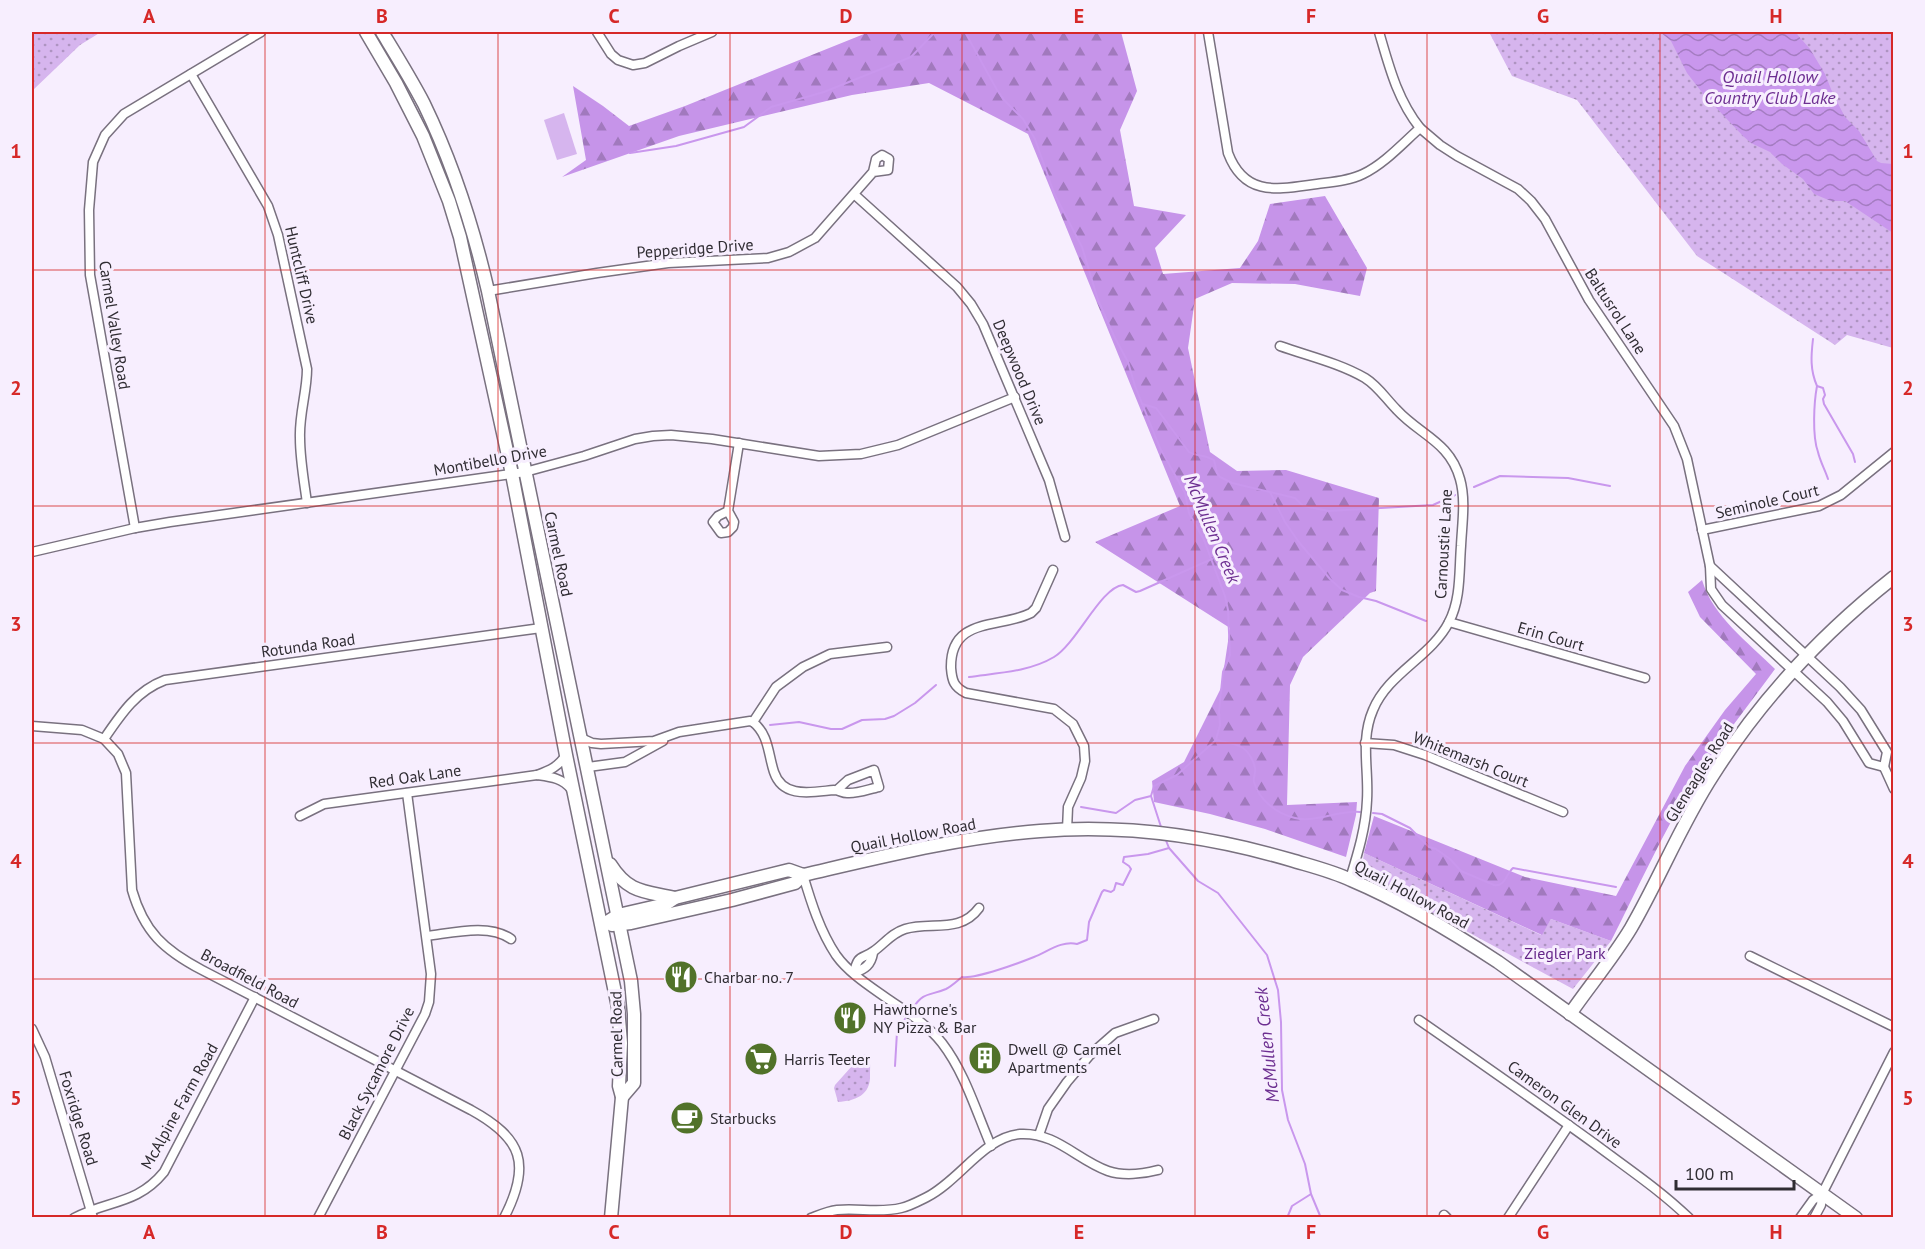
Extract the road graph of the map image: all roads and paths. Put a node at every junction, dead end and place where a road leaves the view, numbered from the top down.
1 (261, 32) edge
2 (366, 32) edge
3 (382, 32) edge
4 (597, 32) edge
5 (712, 32) edge
6 (1208, 32) edge
7 (1379, 32) edge
8 (191, 74) junction
9 (1420, 128) junction
10 (873, 172) dead end
11 (855, 195) junction
12 (488, 291) junction
13 (1280, 346) dead end
14 (1015, 397) junction
15 (739, 443) junction
16 (1893, 452) edge
17 (525, 472) junction
18 (512, 474) junction
19 (307, 503) junction
20 (728, 512) dead end
21 (135, 528) junction
22 (1702, 530) junction
23 (1065, 537) dead end
24 (32, 552) edge
25 (1710, 566) junction
26 (1053, 570) dead end
27 (1893, 577) edge
28 (1449, 622) junction
29 (541, 628) junction
30 (887, 646) dead end
31 (1807, 656) junction
32 (1793, 671) junction
33 (1645, 678) dead end
34 (753, 722) junction
35 (32, 726) edge
36 (680, 732) junction
37 (581, 738) junction
38 (104, 739) junction
39 (1365, 743) junction
40 (566, 755) junction
41 (1884, 766) junction
42 (588, 767) junction
43 (537, 775) junction
44 (1893, 789) edge
45 (837, 790) junction
46 (574, 792) junction
47 (407, 793) junction
48 (1563, 812) dead end
49 (300, 816) dead end
50 (1067, 830) junction
51 (607, 859) junction
52 (803, 874) junction
53 (1350, 879) junction
54 (675, 898) junction
55 (979, 908) dead end
56 (619, 920) junction
57 (602, 925) junction
58 (427, 936) junction
59 (512, 939) dead end
60 (1750, 956) dead end
61 (854, 973) junction
62 (255, 997) junction
63 (1570, 1014) junction
64 (1154, 1019) dead end
65 (1419, 1020) dead end
66 (1893, 1027) edge
67 (32, 1029) edge
68 (1893, 1052) edge
69 (395, 1071) junction
70 (622, 1097) junction
71 (1569, 1125) junction
72 (1039, 1135) junction
73 (991, 1146) junction
74 (1158, 1170) dead end
75 (1822, 1194) junction
76 (92, 1214) edge
77 (74, 1218) edge
78 (318, 1218) edge
79 (504, 1218) edge
80 (611, 1218) edge
81 (811, 1218) edge
82 (1508, 1218) edge
83 (1689, 1218) edge
84 (1800, 1218) edge
85 (1814, 1218) edge
86 (1856, 1218) edge

1 - 8 street, Carmel Valley Road
2 - 18 main road, Carmel Road
3 - 12 main road, Carmel Road
4 - 5 street
6 - 9 street
7 - 9 street, Baltusrol Lane
8 - 19 street, Huntcliff Drive
8 - 21 street, Carmel Valley Road
9 - 22 street, Baltusrol Lane
10 - 11 street, Pepperidge Drive
11 - 12 street, Pepperidge Drive
11 - 14 street, Deepwood Drive
12 - 17 main road, Carmel Road
13 - 28 street, Carnoustie Lane
14 - 15 street, Montibello Drive
14 - 23 street, Deepwood Drive
15 - 17 street, Montibello Drive
15 - 20 street
16 - 22 street, Seminole Court
17 - 18 street, Montibello Drive
17 - 37 main road, Carmel Road
18 - 19 street, Montibello Drive
18 - 29 main road, Carmel Road
19 - 21 street, Montibello Drive
21 - 24 street, Montibello Drive
22 - 25 street, Baltusrol Lane
25 - 31 street
25 - 32 street, Baltusrol Lane
26 - 50 street
27 - 31 main road, Gleneagles Road
28 - 33 street, Erin Court
28 - 39 street, Carnoustie Lane
29 - 38 street, Rotunda Road
29 - 40 main road, Carmel Road
30 - 34 street
31 - 32 main road, Gleneagles Road
31 - 41 street
32 - 41 street, Baltusrol Lane
32 - 63 main road, Gleneagles Road
34 - 36 street
34 - 45 street
35 - 38 street
36 - 37 street
36 - 42 street
37 - 42 main road, Carmel Road
38 - 62 street, Broadfield Road
39 - 48 street, Whitemarsh Court
39 - 53 street, Carnoustie Lane
40 - 42 main road
40 - 43 street, Red Oak Lane
40 - 46 main road, Carmel Road
41 - 44 street
42 - 51 main road, Carmel Road
43 - 46 street, Red Oak Lane
43 - 47 street, Red Oak Lane
45 - 45 street
46 - 57 main road, Carmel Road
47 - 49 street, Red Oak Lane
47 - 58 street, Black Sycamore Drive
50 - 52 main road, Quail Hollow Road
50 - 53 main road, Quail Hollow Road
51 - 54 main road
51 - 56 main road, Carmel Road
52 - 54 main road, Quail Hollow Road
52 - 56 main road, Quail Hollow Road
52 - 61 street
53 - 63 main road, Quail Hollow Road
54 - 56 main road, Quail Hollow Road
55 - 61 street
56 - 57 main road, Quail Hollow Road
56 - 70 main road, Carmel Road
57 - 70 main road, Carmel Road
58 - 59 street
58 - 69 street, Black Sycamore Drive
60 - 66 street
61 - 73 street
62 - 69 street, Broadfield Road
62 - 76 street, McAlpine Farm Road
63 - 75 main road, Quail Hollow Road
64 - 72 street
65 - 71 street, Cameron Glen Drive
67 - 76 street, Foxridge Road
68 - 75 street
69 - 78 street, Black Sycamore Drive
69 - 79 street, Broadfield Road
70 - 80 main road, Carmel Road
71 - 82 street
71 - 83 street, Cameron Glen Drive
72 - 73 street
72 - 74 street
73 - 81 street
75 - 84 street
75 - 85 street
75 - 86 main road, Quail Hollow Road
76 - 77 street, McAlpine Farm Road

